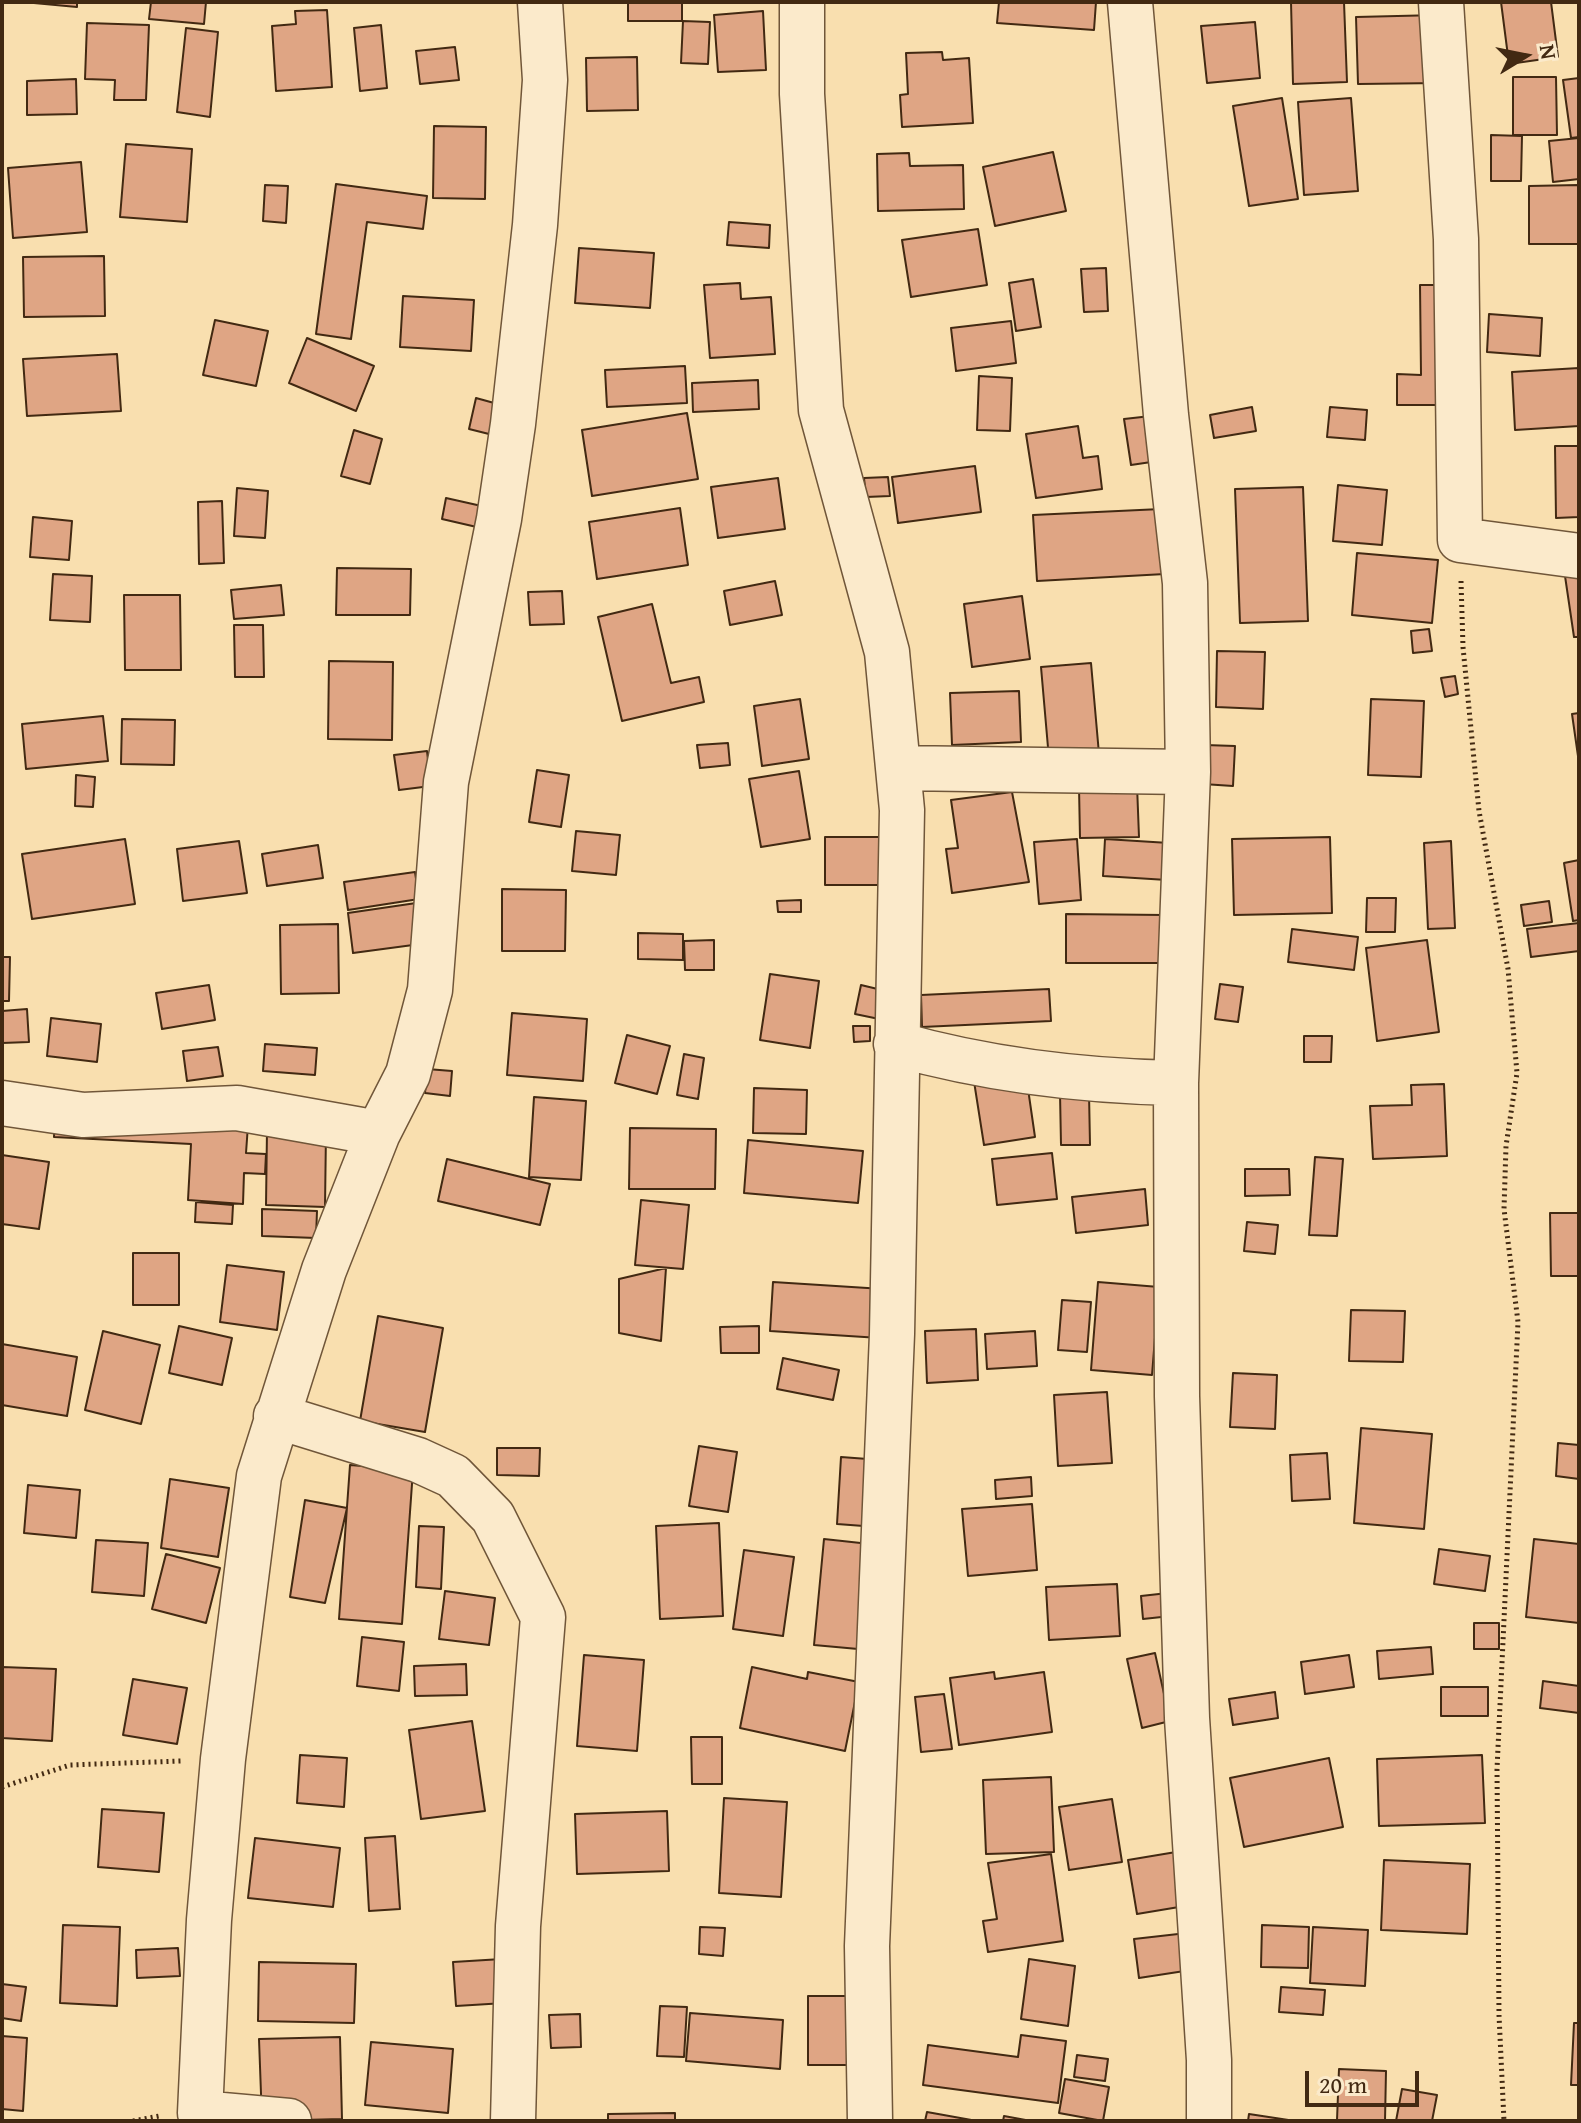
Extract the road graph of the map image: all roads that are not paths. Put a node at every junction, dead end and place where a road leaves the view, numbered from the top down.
1 (540, 2) edge
2 (802, 2) edge
3 (1130, 2) edge
4 (1441, 2) edge
5 (1579, 556) edge
6 (898, 768) junction
7 (1188, 772) junction
8 (896, 1044) junction
9 (1176, 1083) junction
10 (2, 1103) edge
11 (378, 1133) junction
12 (276, 1416) junction
13 (289, 2121) edge
14 (513, 2121) edge
15 (870, 2121) edge
16 (1209, 2121) edge

1 - 11 street
2 - 6 street
3 - 7 street
4 - 5 street
6 - 7 street
6 - 8 street
7 - 9 street
8 - 9 street
8 - 15 street
9 - 16 street
10 - 11 street
11 - 12 street
12 - 13 street
12 - 14 street

